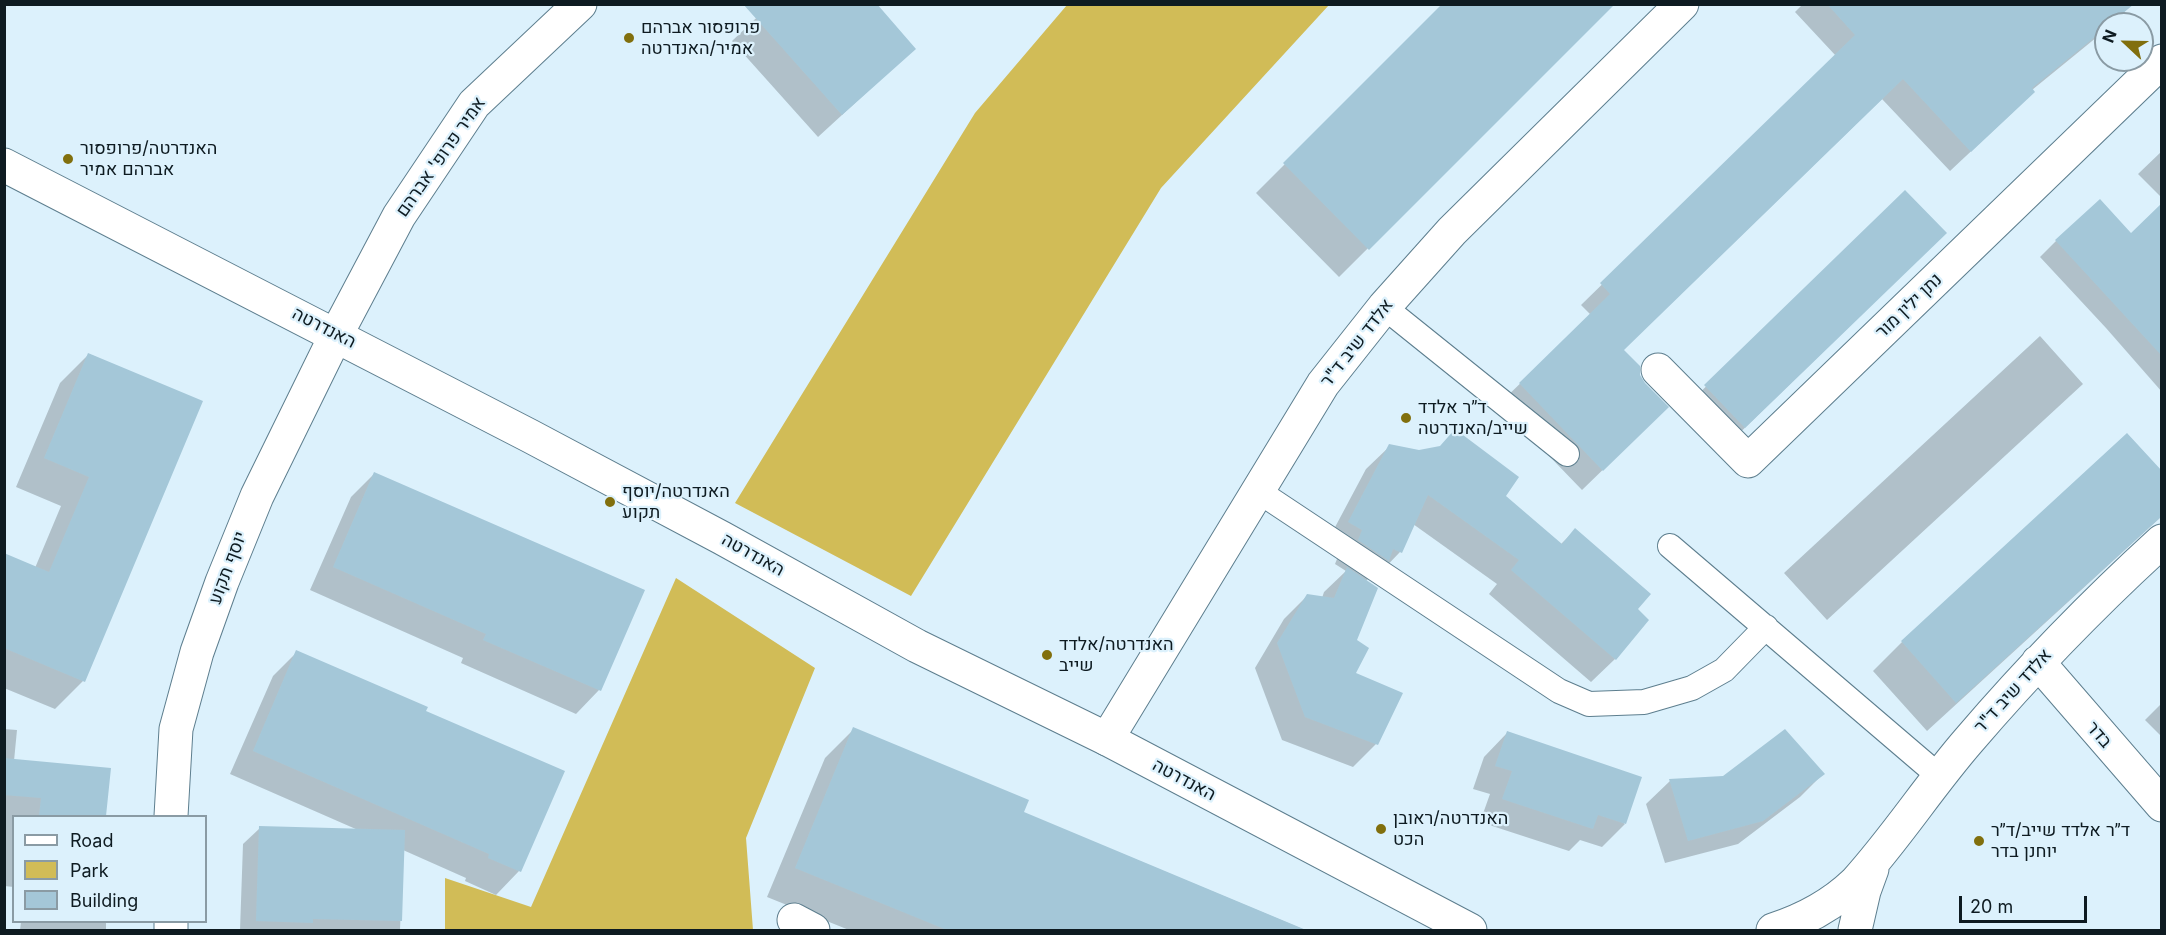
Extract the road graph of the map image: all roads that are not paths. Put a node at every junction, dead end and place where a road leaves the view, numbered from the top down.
1 (580, 4) edge
2 (1682, 4) edge
3 (2162, 62) edge
4 (4, 165) edge
5 (1384, 308) junction
6 (336, 335) junction
7 (1658, 370) dead end
8 (1567, 454) dead end
9 (1258, 491) junction
10 (2162, 541) edge
11 (1670, 546) dead end
12 (1766, 627) junction
13 (2038, 662) junction
14 (1107, 739) junction
15 (1939, 776) junction
16 (2162, 805) edge
17 (171, 815) edge
18 (1880, 854) junction
19 (1470, 930) edge
20 (1773, 930) edge
21 (1855, 930) edge

1 - 6 street, אמיר פרופ' אברהם
2 - 5 street, אלדד שיב ד"ר
3 - 7 street, נתן ילין מור
4 - 6 street, האנדרטה
5 - 8 lane
5 - 9 street, אלדד שיב ד"ר
6 - 14 street, האנדרטה
6 - 17 street, יוסף תקוע
9 - 12 lane
9 - 14 street, אלדד שיב ד"ר
10 - 13 street, אלדד שיב ד"ר
11 - 12 lane
12 - 15 lane
13 - 15 street, אלדד שיב ד"ר
13 - 16 street, בדר
14 - 19 street, האנדרטה
15 - 18 street, אלדד שיב ד"ר
18 - 20 street
18 - 21 street

